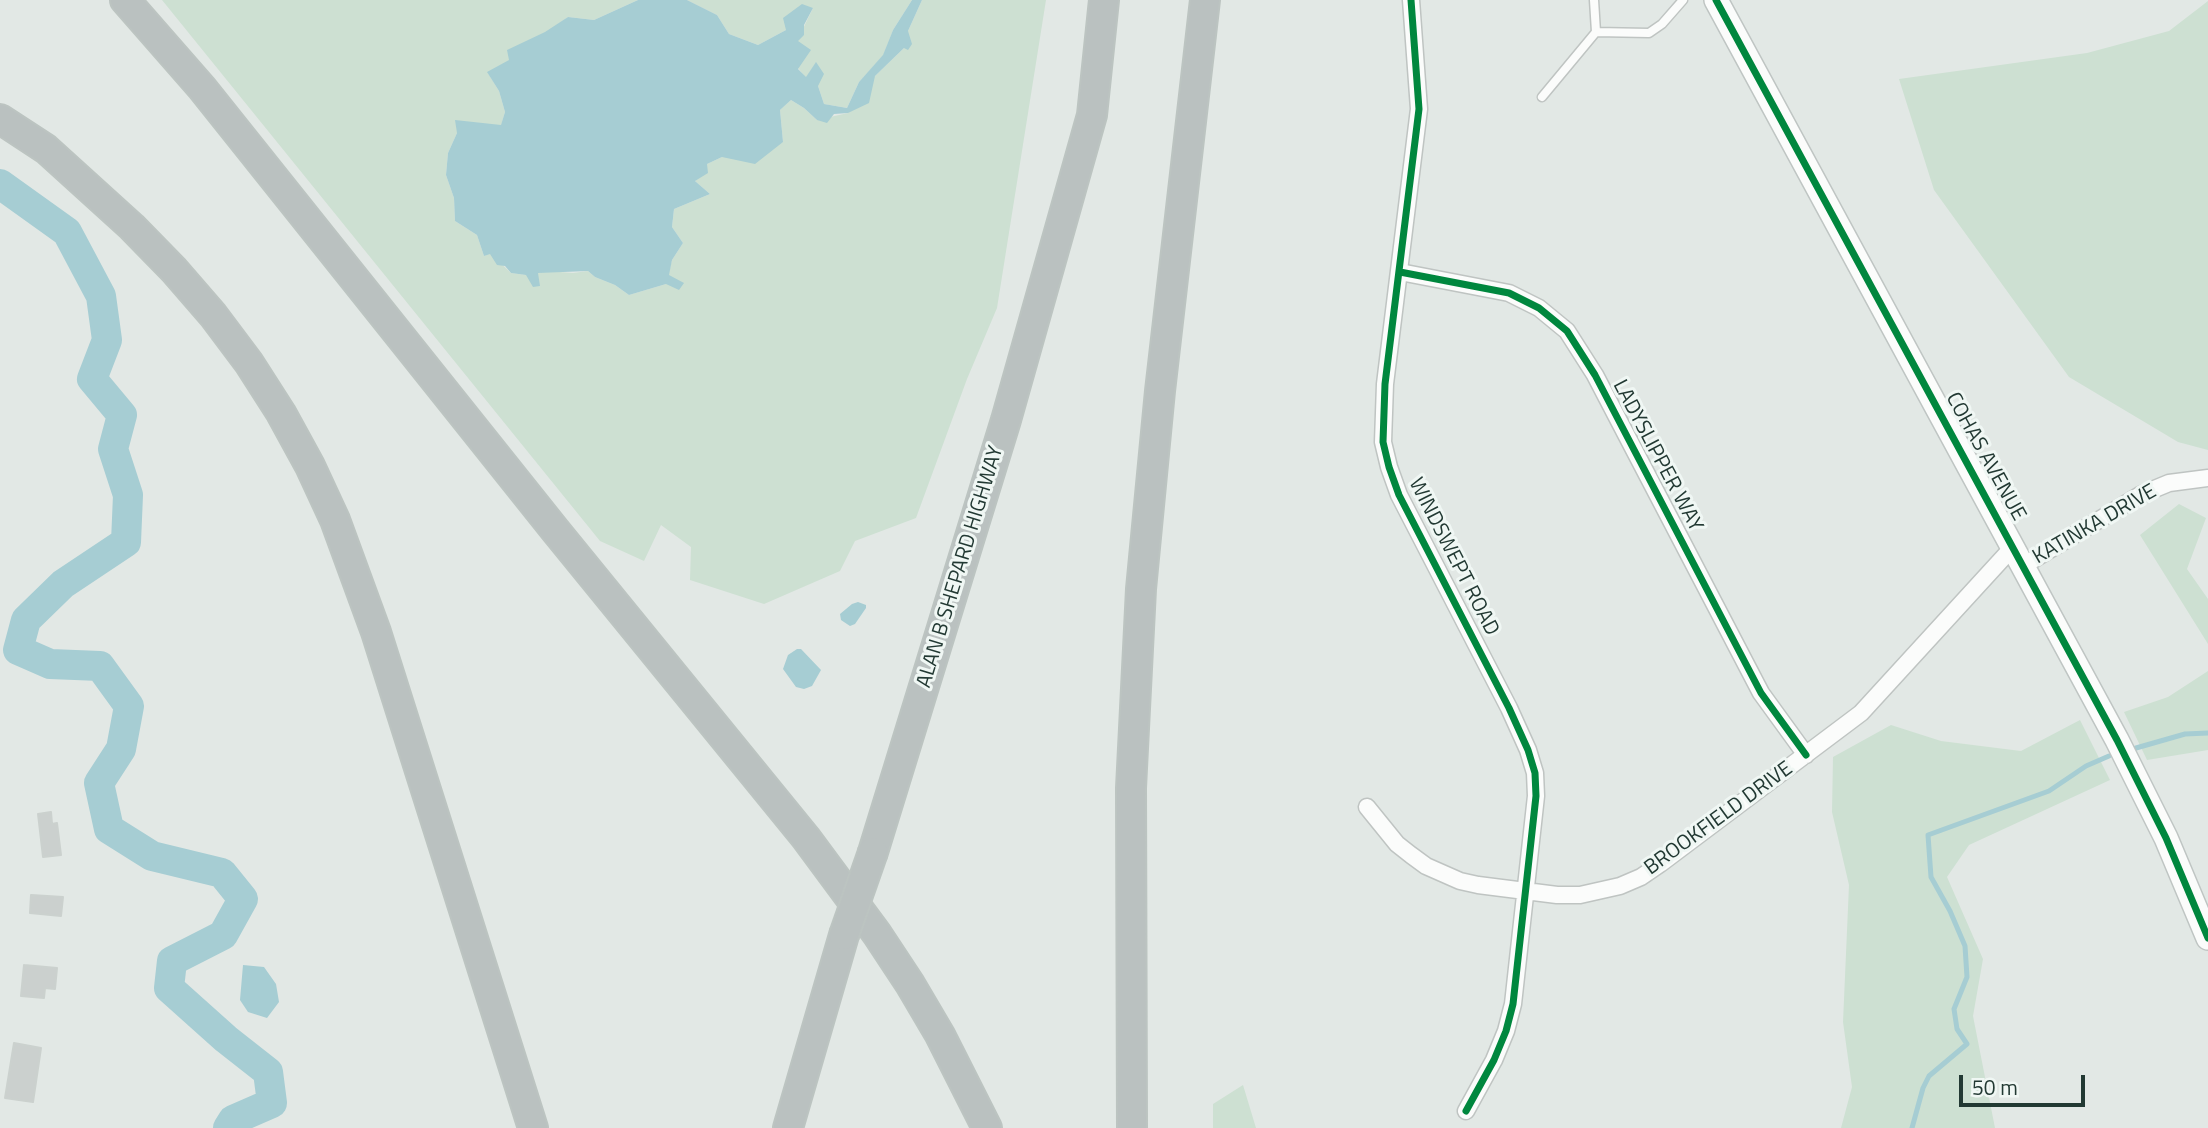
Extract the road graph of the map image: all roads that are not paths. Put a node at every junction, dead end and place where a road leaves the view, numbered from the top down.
1 (125, 0) edge
2 (1104, 0) edge
3 (1205, 0) edge
4 (1411, 0) edge
5 (1594, 0) edge
6 (1683, 0) edge
7 (1716, 0) edge
8 (1596, 32) junction
9 (1542, 97) dead end
10 (0, 119) edge
11 (1400, 272) junction
12 (2208, 478) edge
13 (2018, 556) junction
14 (1806, 755) junction
15 (1367, 807) dead end
16 (1526, 891) junction
17 (2208, 938) edge
18 (1466, 1111) dead end
19 (533, 1128) edge
20 (788, 1128) edge
21 (987, 1128) edge
22 (1132, 1128) edge

1 - 21 highway
2 - 20 highway, ALAN B SHEPARD HIGHWAY, bridge
3 - 22 highway
4 - 11 street, WINDSWEPT ROAD
5 - 8 lane
6 - 8 lane
7 - 13 street, COHAS AVENUE
8 - 9 lane
10 - 19 highway
11 - 14 street, LADYSLIPPER WAY
11 - 16 street, WINDSWEPT ROAD
12 - 13 street, KATINKA DRIVE
13 - 14 street, BROOKFIELD DRIVE
13 - 17 street, COHAS AVENUE
14 - 16 street, BROOKFIELD DRIVE
15 - 16 street, BROOKFIELD DRIVE
16 - 18 street, WINDSWEPT ROAD

